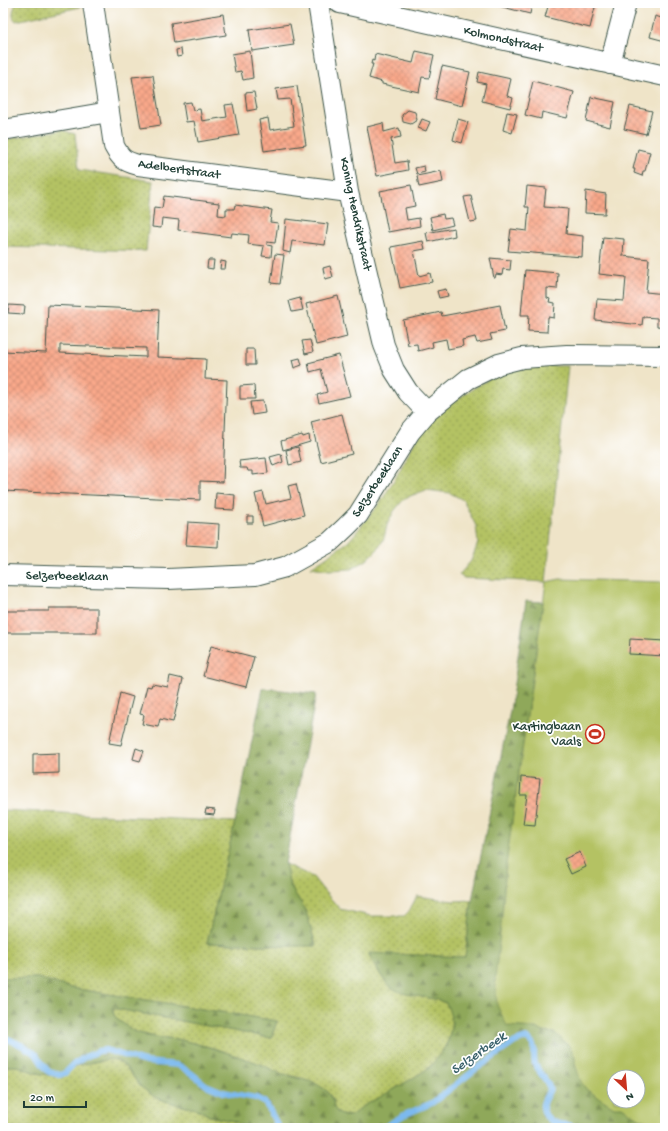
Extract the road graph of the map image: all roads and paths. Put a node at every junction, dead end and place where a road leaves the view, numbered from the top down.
1 (93, 3) edge
2 (318, 3) edge
3 (340, 3) edge
4 (626, 3) edge
5 (610, 64) junction
6 (665, 76) edge
7 (109, 112) junction
8 (3, 130) edge
9 (348, 192) junction
10 (665, 356) edge
11 (427, 412) junction
12 (3, 575) edge

1 - 7 street, Adelbertstraat
2 - 9 street, Koning Hendrikstraat
3 - 5 street, Kolmondstraat
4 - 5 street
5 - 6 street, Kolmondstraat
7 - 8 street
7 - 9 street, Adelbertstraat
9 - 11 street, Koning Hendrikstraat
10 - 11 street, Selzerbeeklaan
11 - 12 street, Selzerbeeklaan

